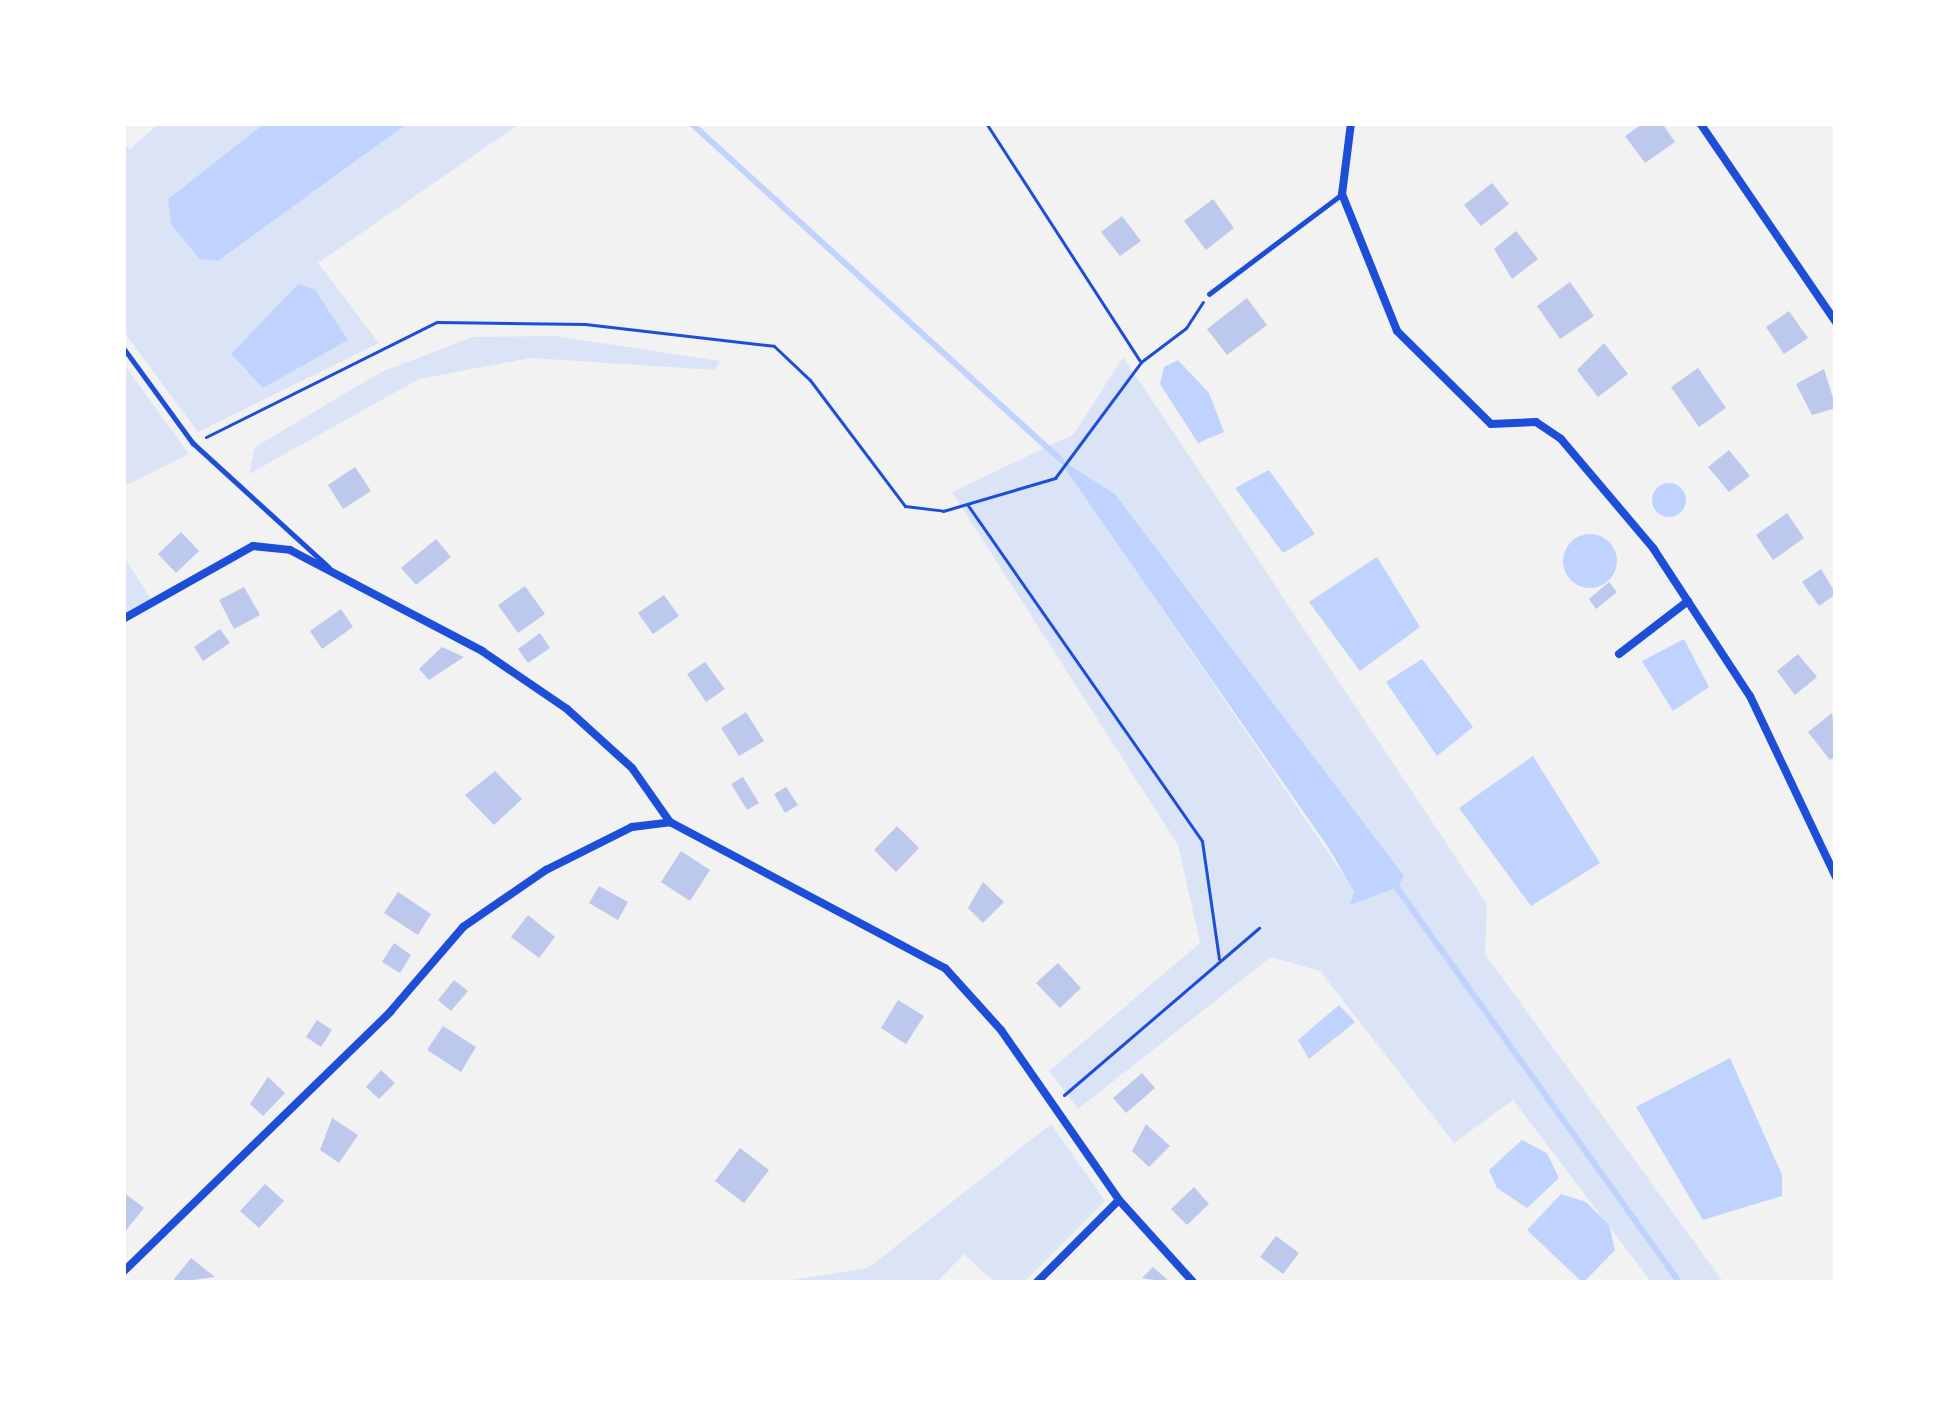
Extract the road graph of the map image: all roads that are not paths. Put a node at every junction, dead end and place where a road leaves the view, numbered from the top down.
1 (1351, 123) edge
2 (1700, 123) edge
3 (1342, 194) junction
4 (1209, 294) road end
5 (1836, 322) edge
6 (123, 346) edge
7 (334, 571) junction
8 (1688, 601) junction
9 (123, 619) edge
10 (1619, 653) dead end
11 (670, 822) junction
12 (1836, 878) edge
13 (1119, 1199) junction
14 (123, 1272) edge
15 (1036, 1283) edge
16 (1194, 1283) edge

1 - 3 street
2 - 5 street
3 - 4 lane
3 - 8 street
6 - 7 lane
7 - 9 street
7 - 11 street
8 - 10 street
8 - 12 street
11 - 13 street
11 - 14 street
13 - 15 street
13 - 16 street

